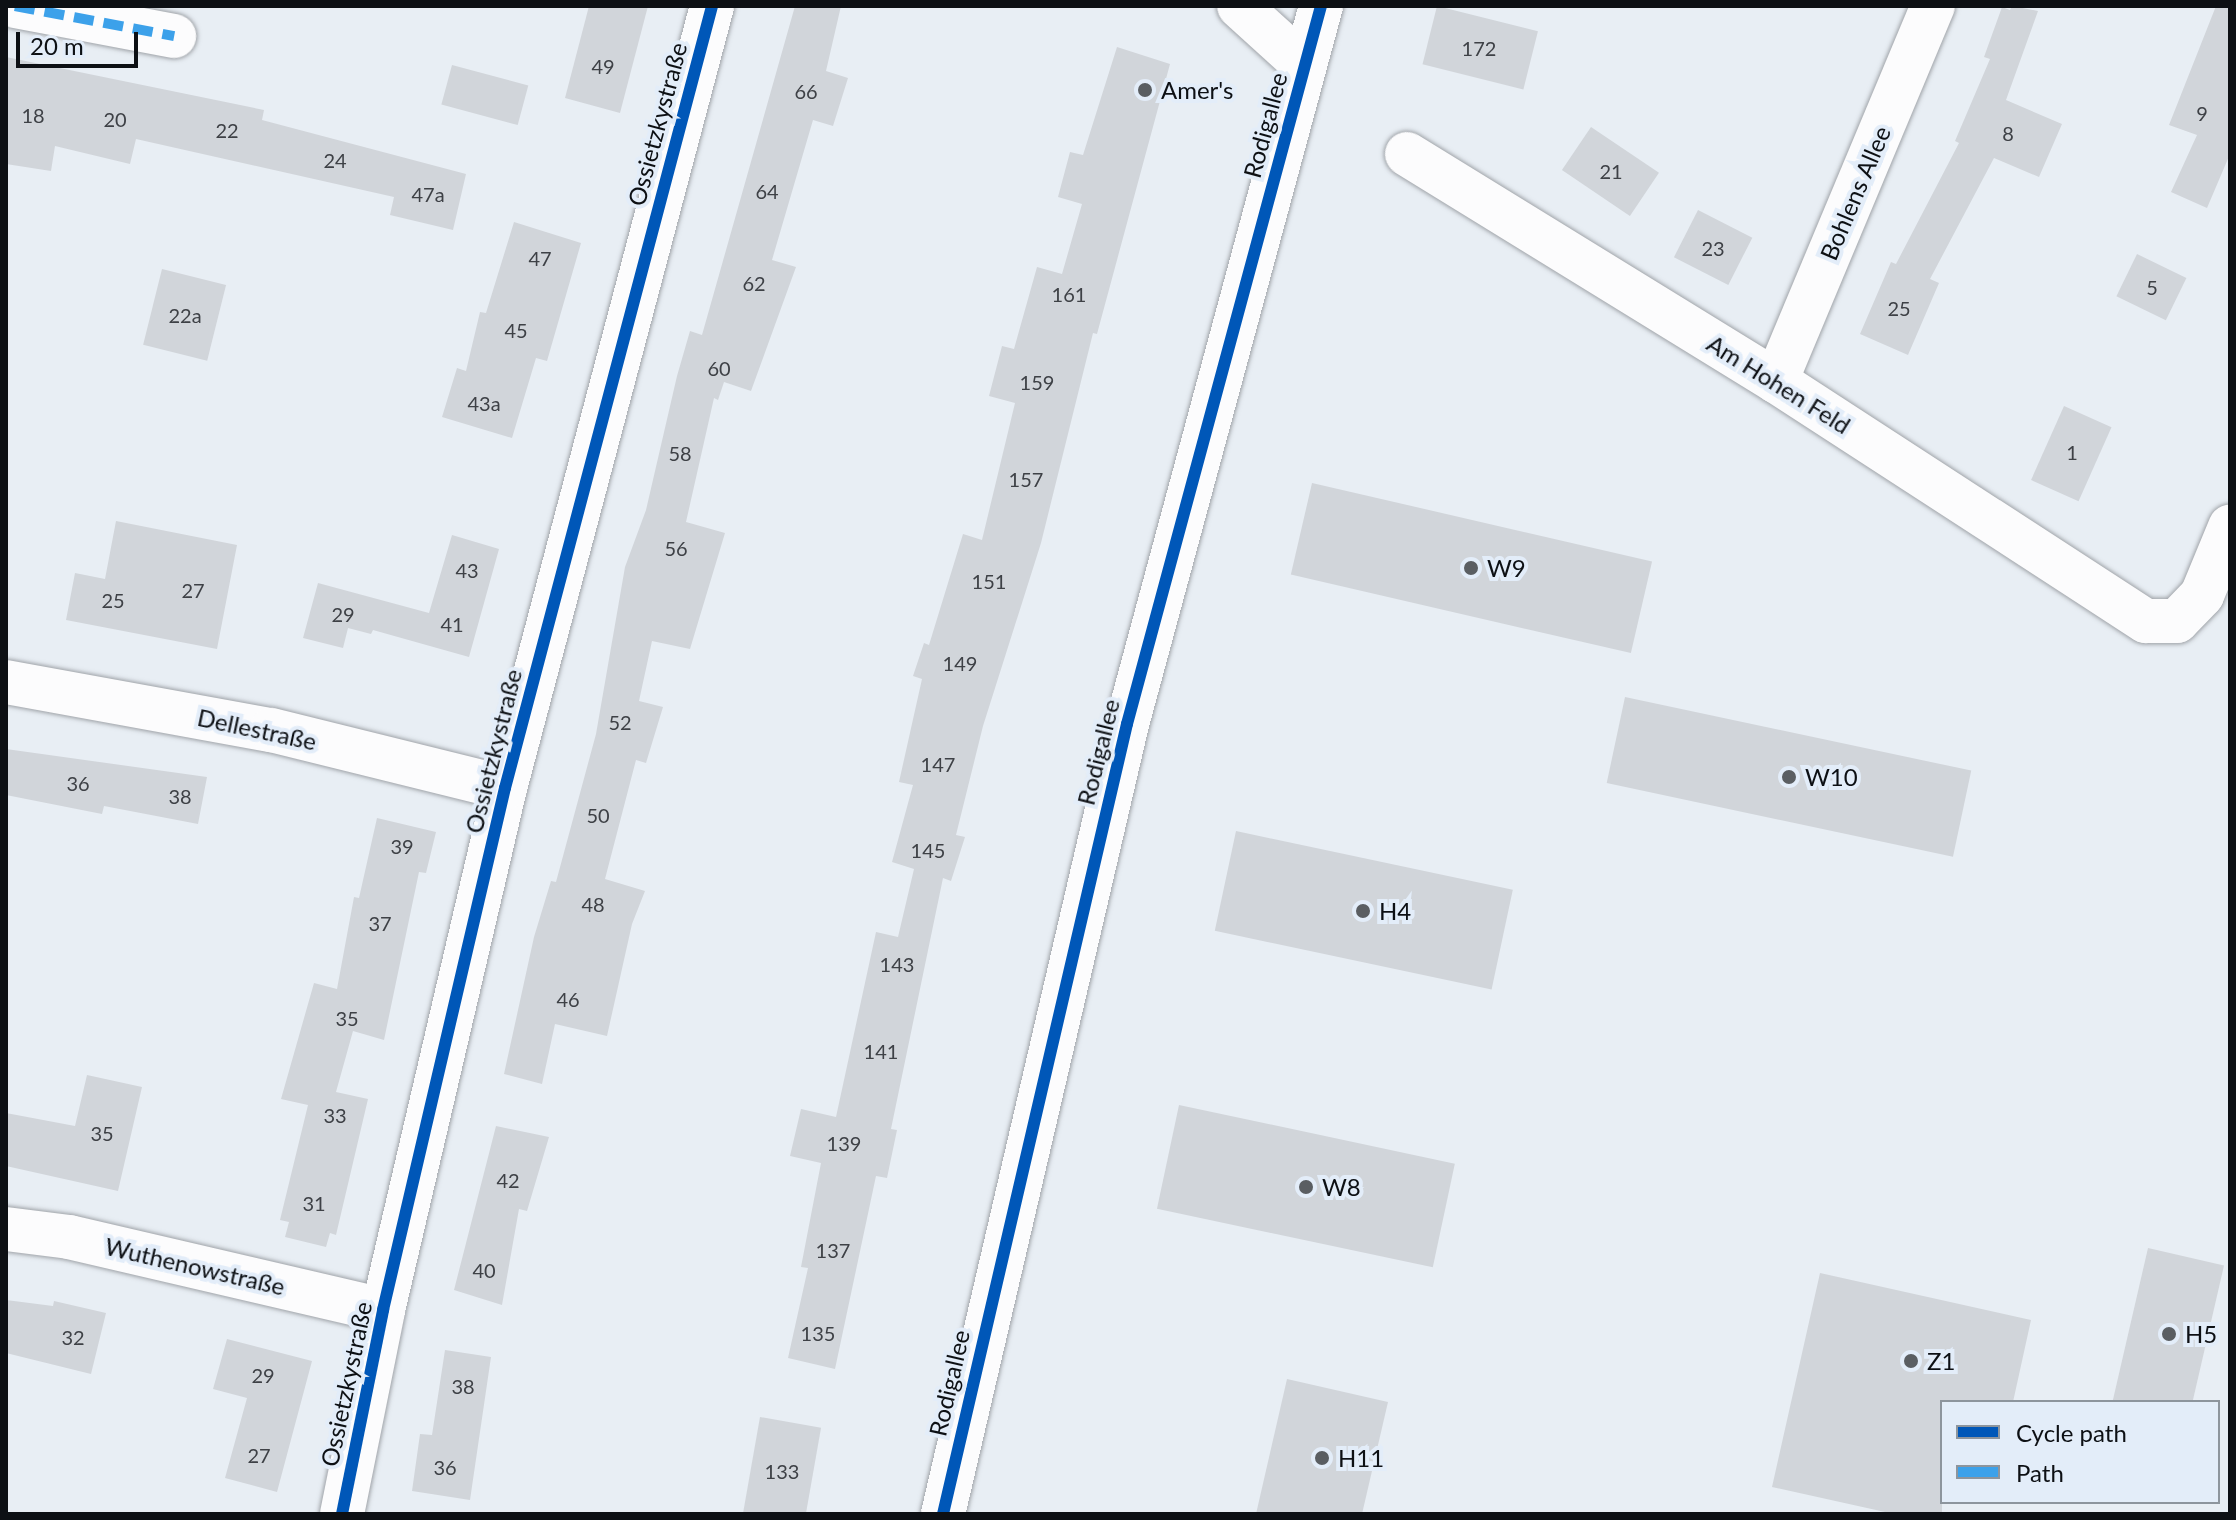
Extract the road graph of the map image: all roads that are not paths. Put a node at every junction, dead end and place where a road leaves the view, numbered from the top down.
1 (15, 6) edge
2 (712, 6) edge
3 (1239, 6) edge
4 (1321, 6) edge
5 (1933, 6) edge
6 (174, 36) dead end
7 (1304, 65) junction
8 (1407, 154) dead end
9 (1776, 381) junction
10 (2230, 527) edge
11 (6, 682) edge
12 (505, 788) junction
13 (6, 1229) edge
14 (383, 1310) junction
15 (342, 1514) edge
16 (943, 1514) edge

1 - 6 street
2 - 12 street, Ossietzkystraße
3 - 7 street
4 - 7 street, Rodigallee
5 - 9 street, Bohlens Allee
7 - 16 street, Rodigallee
8 - 9 street, Am Hohen Feld
9 - 10 street, Am Hohen Feld
11 - 12 street, Dellestraße
12 - 14 street, Ossietzkystraße
13 - 14 street, Wuthenowstraße
14 - 15 street, Ossietzkystraße

